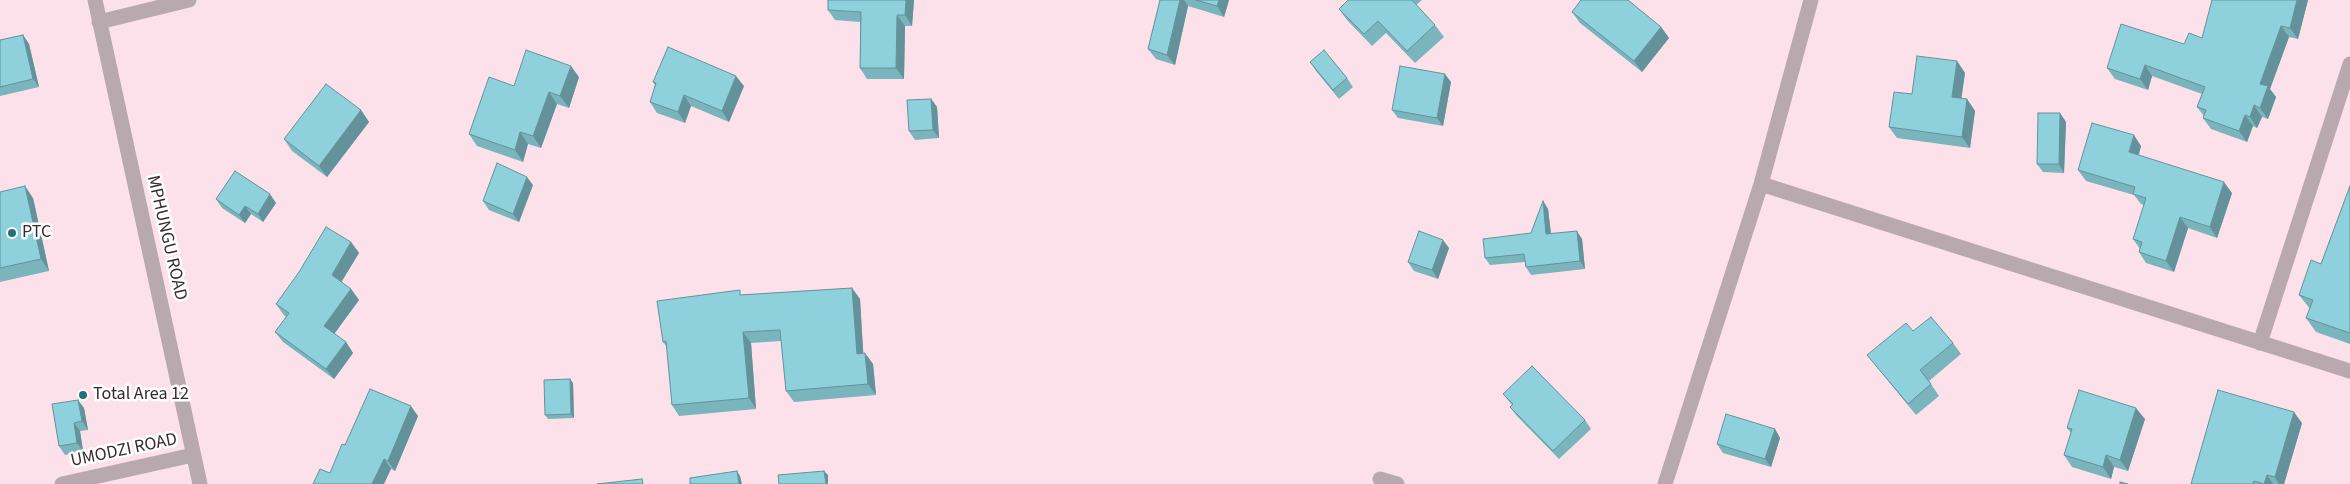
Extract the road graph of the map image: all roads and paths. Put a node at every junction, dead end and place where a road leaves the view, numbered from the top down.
1 (95, 0) edge
2 (189, 0) edge
3 (1811, 0) edge
4 (99, 22) junction
5 (2350, 64) edge
6 (1762, 184) junction
7 (2260, 343) junction
8 (2350, 371) edge
9 (193, 455) junction
10 (1380, 479) dead end
11 (62, 484) edge
12 (200, 484) edge
13 (1397, 484) edge
14 (1665, 484) edge

1 - 4 street, MPHUNGU ROAD
2 - 4 street
3 - 6 street
4 - 9 street, MPHUNGU ROAD
5 - 7 street
6 - 7 street
6 - 14 street
7 - 8 street
9 - 11 street, UMODZI ROAD
9 - 12 street, MPHUNGU ROAD
10 - 13 street

